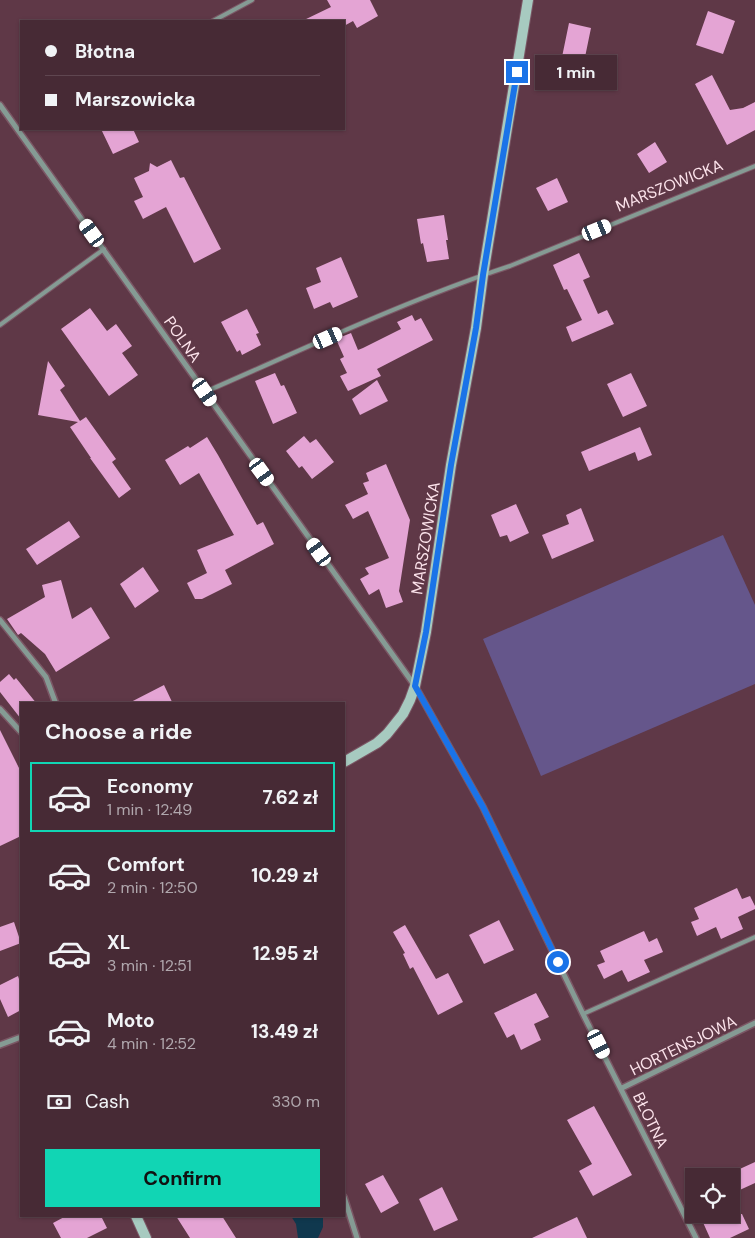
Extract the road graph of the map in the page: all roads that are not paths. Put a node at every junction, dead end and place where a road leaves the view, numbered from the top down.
1 (252, 0) edge
2 (528, 0) edge
3 (215, 20) edge
4 (0, 105) edge
5 (755, 166) edge
6 (104, 249) junction
7 (483, 275) junction
8 (0, 325) edge
9 (205, 392) junction
10 (0, 620) edge
11 (415, 686) junction
12 (55, 702) edge
13 (0, 709) edge
14 (20, 731) edge
15 (345, 761) edge
16 (755, 937) edge
17 (584, 1014) junction
18 (755, 1023) edge
19 (20, 1037) edge
20 (0, 1045) edge
21 (622, 1088) junction
22 (345, 1200) edge
23 (136, 1217) edge
24 (146, 1238) edge
25 (357, 1238) edge
26 (696, 1238) edge

1 - 3 lane
2 - 7 street, MARSZOWICKA
4 - 6 street, POLNA
5 - 7 lane, MARSZOWICKA
6 - 8 lane
6 - 9 street, POLNA
7 - 9 lane, MARSZOWICKA
7 - 11 street, MARSZOWICKA
9 - 11 street, POLNA
10 - 12 street
11 - 15 street, MARSZOWICKA
11 - 17 street, BŁOTNA
13 - 14 street
16 - 17 lane
17 - 21 street, BŁOTNA
18 - 21 street, HORTENSJOWA
19 - 20 street
21 - 26 street, BŁOTNA
22 - 25 street
23 - 24 street

